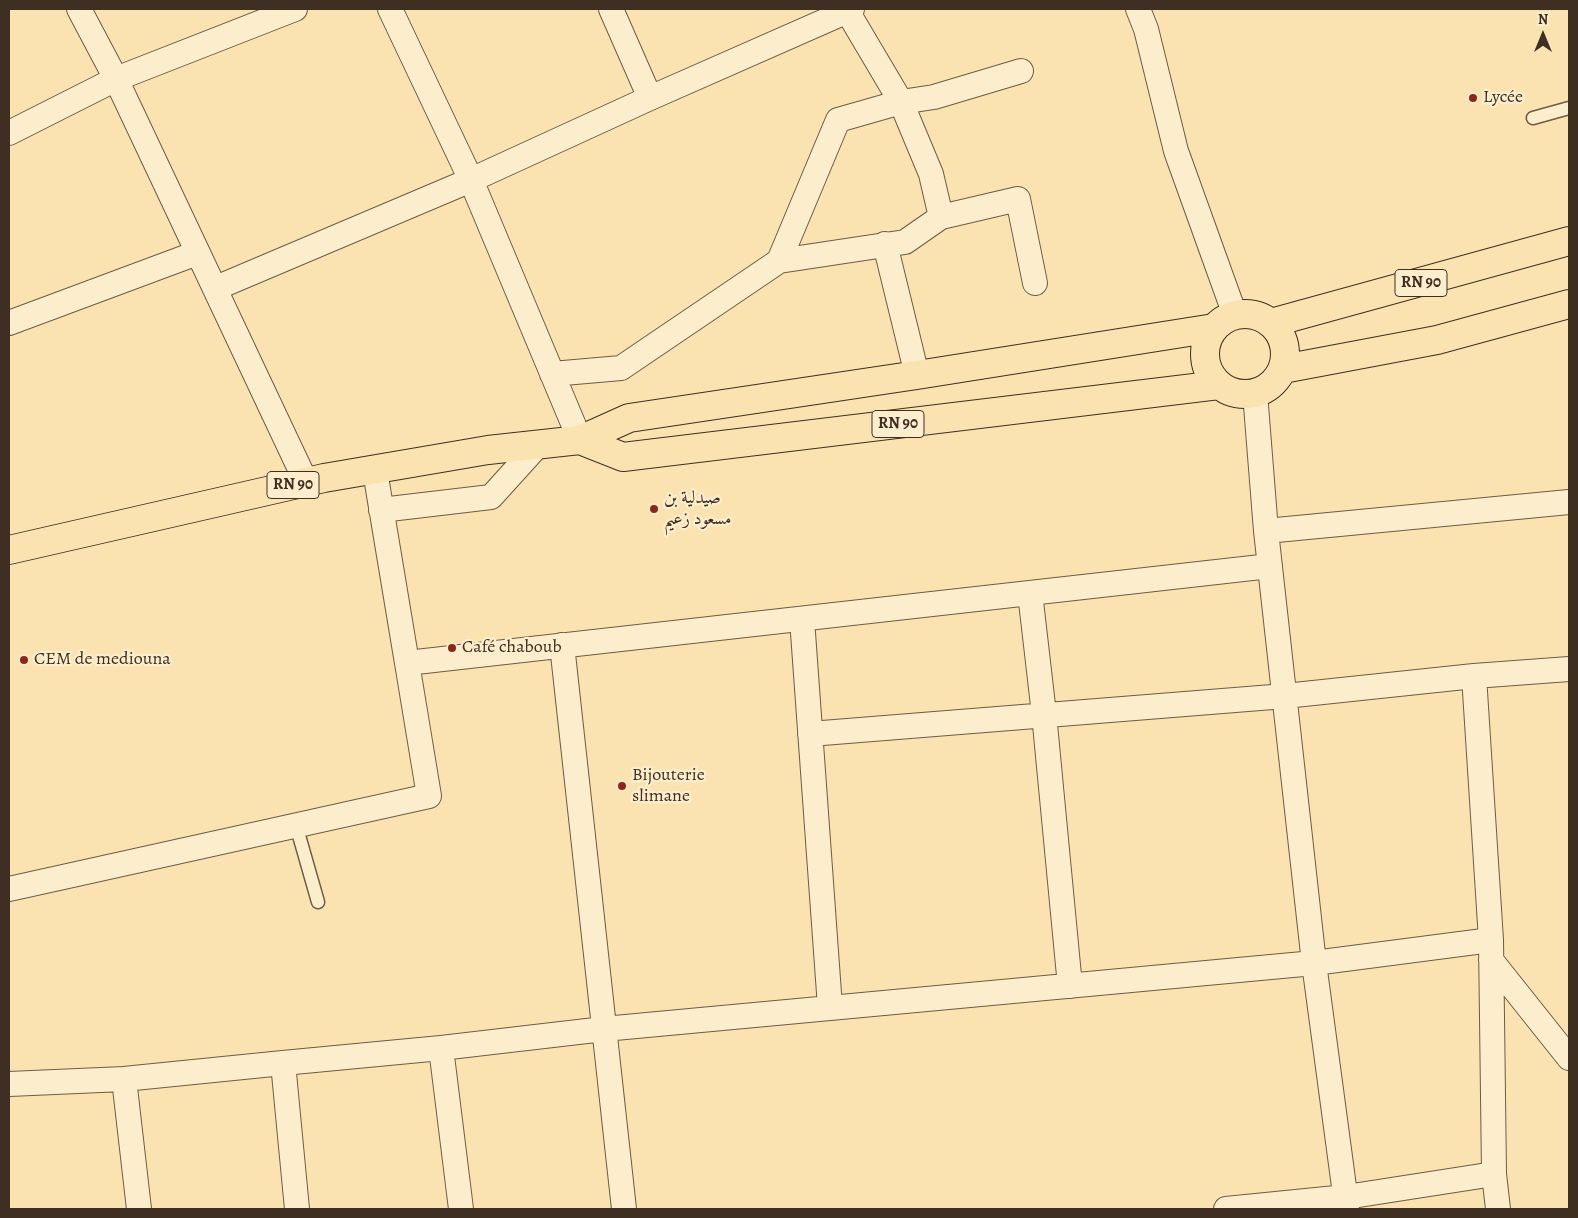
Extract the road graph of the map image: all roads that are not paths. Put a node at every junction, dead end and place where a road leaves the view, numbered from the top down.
1 (79, 9) edge
2 (295, 9) edge
3 (390, 9) edge
4 (611, 9) edge
5 (1138, 9) edge
6 (849, 10) edge
7 (1020, 71) dead end
8 (116, 80) junction
9 (650, 98) junction
10 (902, 102) junction
11 (1569, 108) edge
12 (1533, 118) dead end
13 (9, 133) edge
14 (471, 180) junction
15 (941, 218) junction
16 (1569, 241) edge
17 (885, 244) junction
18 (197, 253) junction
19 (778, 261) junction
20 (1035, 283) dead end
21 (216, 288) junction
22 (1567, 310) edge
23 (1225, 322) junction
24 (9, 323) edge
25 (1271, 323) junction
26 (1283, 369) junction
27 (552, 374) junction
28 (917, 375) junction
29 (1219, 385) junction
30 (1255, 393) junction
31 (580, 440) junction
32 (539, 444) junction
33 (375, 470) junction
34 (306, 482) junction
35 (1569, 502) edge
36 (381, 510) junction
37 (1266, 531) junction
38 (9, 550) edge
39 (1270, 566) junction
40 (1030, 593) junction
41 (802, 619) junction
42 (562, 645) junction
43 (407, 664) junction
44 (1569, 669) edge
45 (1474, 676) junction
46 (1285, 696) junction
47 (1044, 714) junction
48 (810, 734) junction
49 (296, 825) junction
50 (9, 889) edge
51 (318, 902) dead end
52 (1491, 950) junction
53 (1314, 963) junction
54 (1070, 986) junction
55 (830, 1007) junction
56 (604, 1029) junction
57 (441, 1048) junction
58 (1569, 1058) edge
59 (283, 1063) junction
60 (124, 1079) junction
61 (9, 1084) edge
62 (1494, 1174) junction
63 (1347, 1203) edge
64 (139, 1209) edge
65 (297, 1209) edge
66 (461, 1209) edge
67 (624, 1209) edge
68 (1226, 1209) edge
69 (1498, 1209) edge

1 - 8 street
2 - 8 street
3 - 14 street
4 - 9 street
5 - 23 street
6 - 9 street
6 - 10 street
7 - 10 street
8 - 13 street
8 - 18 street
9 - 14 street
10 - 15 street
10 - 19 street
11 - 12 lane
14 - 21 street
14 - 27 street
15 - 17 street
15 - 20 street
16 - 25 main road, RN 90
17 - 19 street
17 - 28 street
18 - 21 street
18 - 24 street
19 - 27 street
21 - 34 street
22 - 26 main road
23 - 25 main road, RN 90
23 - 28 main road, RN 90
23 - 29 main road
25 - 26 main road
26 - 30 main road
27 - 31 street
28 - 31 main road, RN 90
29 - 30 main road, RN 90
29 - 31 main road, RN 90
30 - 37 street
31 - 32 main road, RN 90
32 - 33 main road, RN 90
32 - 36 street
33 - 34 main road, RN 90
33 - 36 street
34 - 38 main road, RN 90
35 - 37 street
36 - 43 street
37 - 39 street
39 - 40 street
39 - 46 street
40 - 41 street
40 - 47 street
41 - 42 street
41 - 48 street
42 - 43 street
42 - 56 street
43 - 49 street
44 - 45 street
45 - 46 street
45 - 52 street
46 - 47 street
46 - 53 street
47 - 48 street
47 - 54 street
48 - 55 street
49 - 50 street
49 - 51 lane
52 - 53 street
52 - 58 street
52 - 62 street
53 - 54 street
53 - 63 street
54 - 55 street
55 - 56 street
56 - 57 street
56 - 67 street
57 - 59 street
57 - 66 street
59 - 60 street
59 - 65 street
60 - 61 street
60 - 64 street
62 - 63 street
62 - 69 street
63 - 68 street

